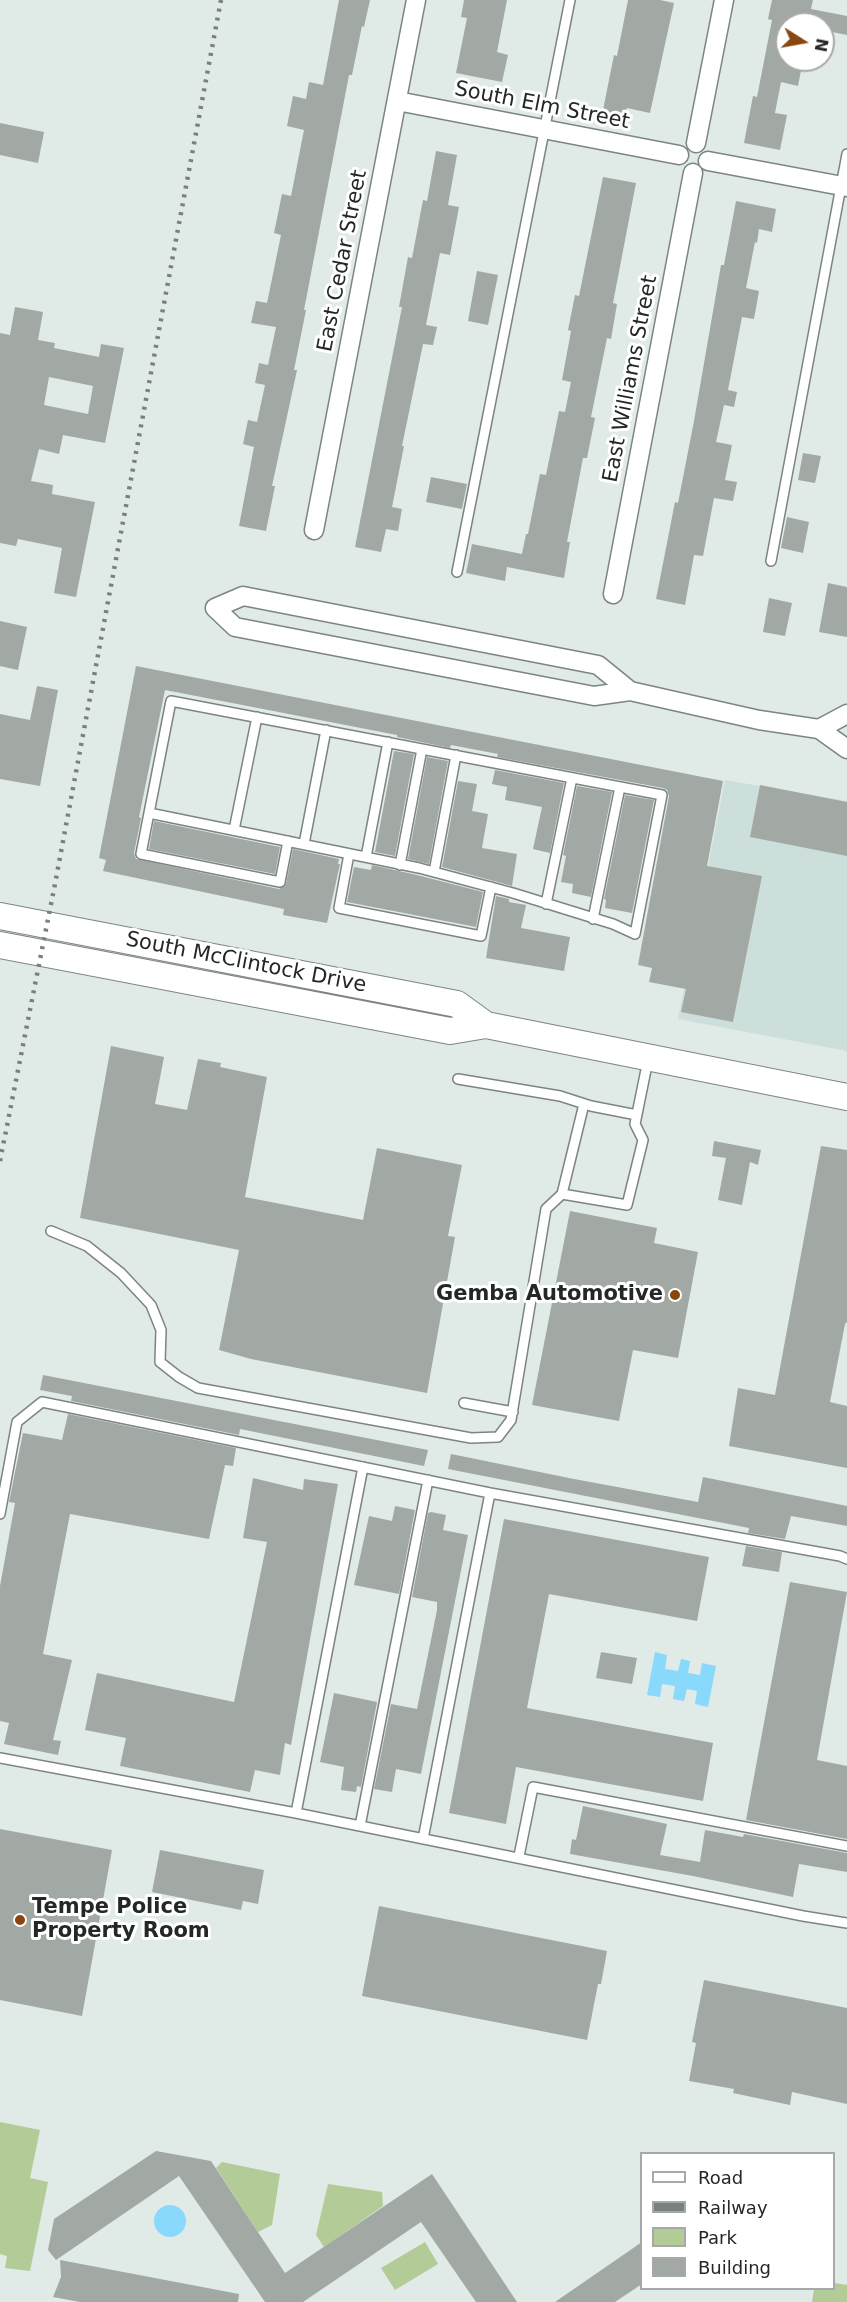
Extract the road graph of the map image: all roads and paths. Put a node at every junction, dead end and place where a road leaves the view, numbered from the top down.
1 (416, 0) edge
2 (570, 0) edge
3 (724, 0) edge
4 (397, 101) junction
5 (544, 129) junction
6 (696, 143) junction
7 (847, 154) edge
8 (679, 155) junction
9 (708, 161) junction
10 (693, 173) junction
11 (844, 187) edge
12 (314, 530) dead end
13 (771, 561) dead end
14 (457, 572) dead end
15 (613, 594) dead end
16 (630, 691) junction
17 (847, 714) edge
18 (257, 717) junction
19 (819, 729) junction
20 (326, 730) junction
21 (388, 742) junction
22 (423, 749) junction
23 (847, 749) edge
24 (456, 755) junction
25 (572, 778) junction
26 (620, 787) junction
27 (149, 813) junction
28 (234, 830) junction
29 (288, 841) junction
30 (304, 844) junction
31 (350, 854) junction
32 (366, 857) junction
33 (400, 865) junction
34 (434, 873) junction
35 (491, 887) junction
36 (546, 904) junction
37 (0, 916) edge
38 (593, 919) junction
39 (0, 945) edge
40 (486, 1025) junction
41 (648, 1057) junction
42 (458, 1079) dead end
43 (847, 1096) edge
44 (584, 1104) junction
45 (637, 1115) junction
46 (562, 1194) junction
47 (51, 1231) dead end
48 (464, 1403) dead end
49 (513, 1412) junction
50 (363, 1467) junction
51 (428, 1480) junction
52 (490, 1493) junction
53 (0, 1514) edge
54 (847, 1559) edge
55 (0, 1758) edge
56 (296, 1813) junction
57 (360, 1826) junction
58 (423, 1839) junction
59 (847, 1846) edge
60 (519, 1857) junction
61 (847, 1923) edge

1 - 4 street, East Cedar Street
2 - 5 lane
3 - 6 street
4 - 5 street, South Elm Street
4 - 12 street, East Cedar Street
5 - 8 street, South Elm Street
5 - 14 lane
6 - 8 street
6 - 9 street
7 - 11 lane
8 - 10 street
9 - 10 street
9 - 11 street
10 - 15 street, East Williams Street
11 - 13 lane
16 - 16 street
16 - 19 street
17 - 19 street
18 - 20 lane
18 - 27 lane
18 - 28 lane
19 - 23 street
20 - 21 lane
20 - 30 lane
21 - 22 lane
21 - 32 lane
22 - 24 lane
22 - 33 lane
24 - 25 lane
24 - 34 lane
25 - 26 lane
25 - 36 lane
26 - 38 lane
26 - 38 lane
27 - 28 lane
27 - 29 lane
28 - 29 lane
29 - 30 lane
30 - 31 lane
31 - 32 lane
31 - 35 lane
32 - 33 lane
33 - 34 lane
34 - 35 lane
35 - 36 lane
36 - 38 lane
37 - 40 main road, South McClintock Drive
39 - 40 main road, South McClintock Drive
40 - 41 main road, South McClintock Drive
41 - 43 main road, South McClintock Drive
41 - 45 lane
42 - 44 lane
44 - 45 lane
44 - 46 lane
45 - 46 lane
46 - 49 lane
47 - 49 lane
48 - 49 lane
50 - 51 lane
50 - 53 lane
50 - 56 lane
51 - 52 lane
51 - 57 lane
52 - 54 lane
52 - 58 lane
55 - 56 lane
56 - 57 lane
57 - 58 lane
58 - 60 lane
59 - 60 lane
60 - 61 lane

